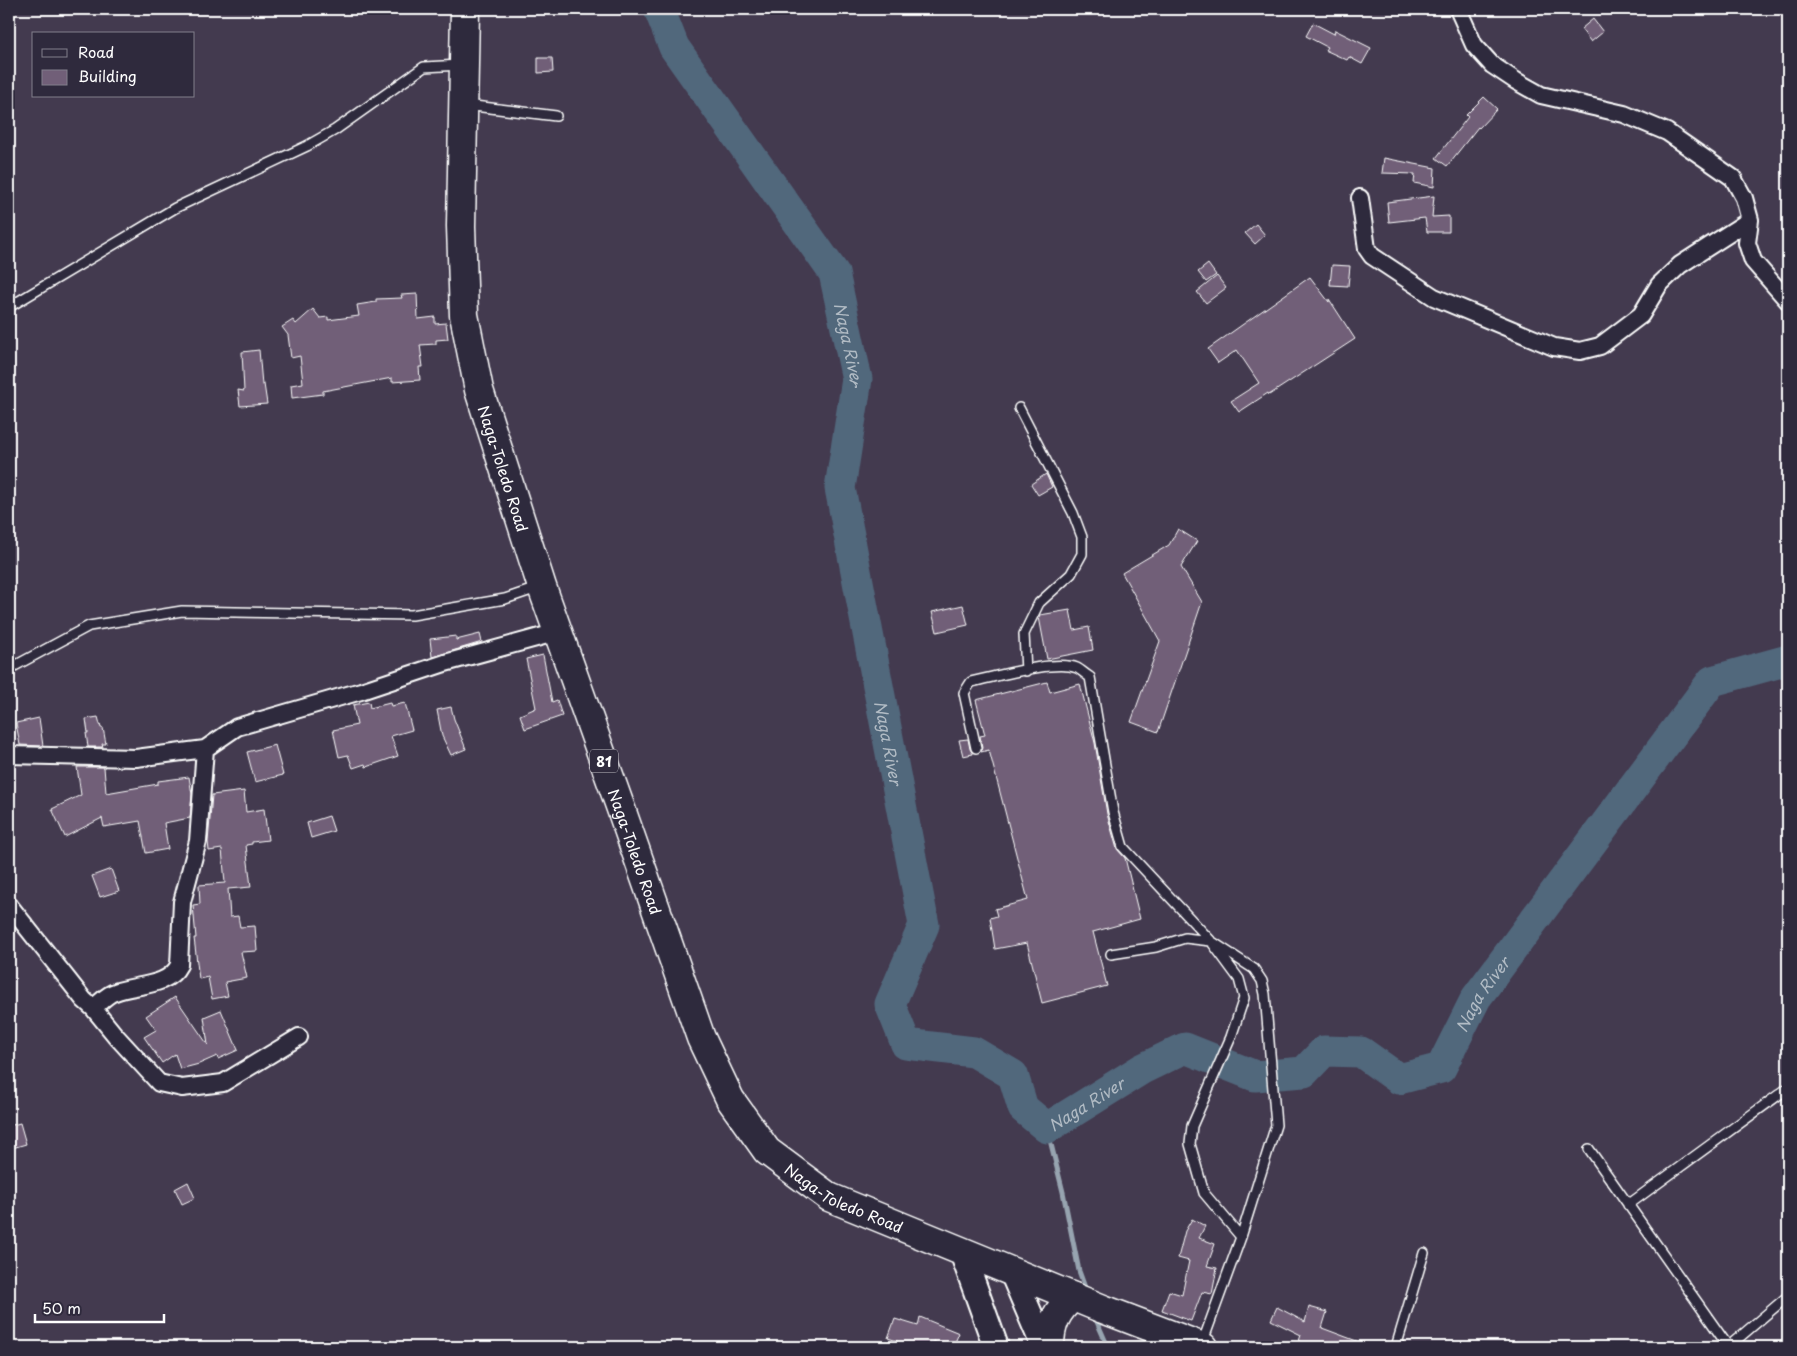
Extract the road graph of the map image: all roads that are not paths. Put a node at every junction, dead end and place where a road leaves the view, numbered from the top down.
1 (465, 9) edge
2 (1458, 9) edge
3 (464, 65) junction
4 (463, 104) junction
5 (556, 116) dead end
6 (1360, 198) dead end
7 (1750, 220) junction
8 (1788, 301) edge
9 (9, 307) edge
10 (1019, 408) dead end
11 (542, 587) junction
12 (558, 632) junction
13 (9, 669) edge
14 (1026, 671) junction
15 (976, 748) dead end
16 (205, 749) junction
17 (9, 755) edge
18 (9, 905) edge
19 (1211, 942) junction
20 (1111, 954) dead end
21 (93, 1008) junction
22 (299, 1037) dead end
23 (1788, 1088) edge
24 (1589, 1149) dead end
25 (1628, 1205) junction
26 (1241, 1237) junction
27 (962, 1252) junction
28 (1424, 1253) dead end
29 (1012, 1272) junction
30 (1788, 1296) edge
31 (1085, 1302) junction
32 (996, 1347) edge
33 (1044, 1347) edge
34 (1050, 1347) edge
35 (1202, 1347) edge
36 (1396, 1347) edge
37 (1728, 1347) edge

1 - 3 highway, Naga-Toledo Road / 81
2 - 7 street
3 - 4 highway, Naga-Toledo Road / 81
3 - 9 lane
4 - 5 lane
4 - 11 highway, Naga-Toledo Road / 81
6 - 7 street
7 - 8 street
10 - 14 lane
11 - 12 highway, Naga-Toledo Road / 81
11 - 13 lane
12 - 16 street
12 - 27 highway, Naga-Toledo Road / 81
14 - 15 lane
14 - 19 lane
16 - 17 street
16 - 21 street
18 - 21 street
19 - 20 lane
19 - 26 lane
19 - 26 lane
21 - 22 street
23 - 25 lane
24 - 25 lane
25 - 37 lane
26 - 35 lane
27 - 29 highway, Naga-Toledo Road / 81
27 - 32 main road
28 - 36 lane
29 - 31 highway, Naga-Toledo Road / 81
29 - 33 main road
30 - 37 lane
31 - 34 highway
31 - 35 highway, Naga-Toledo Road / 81

